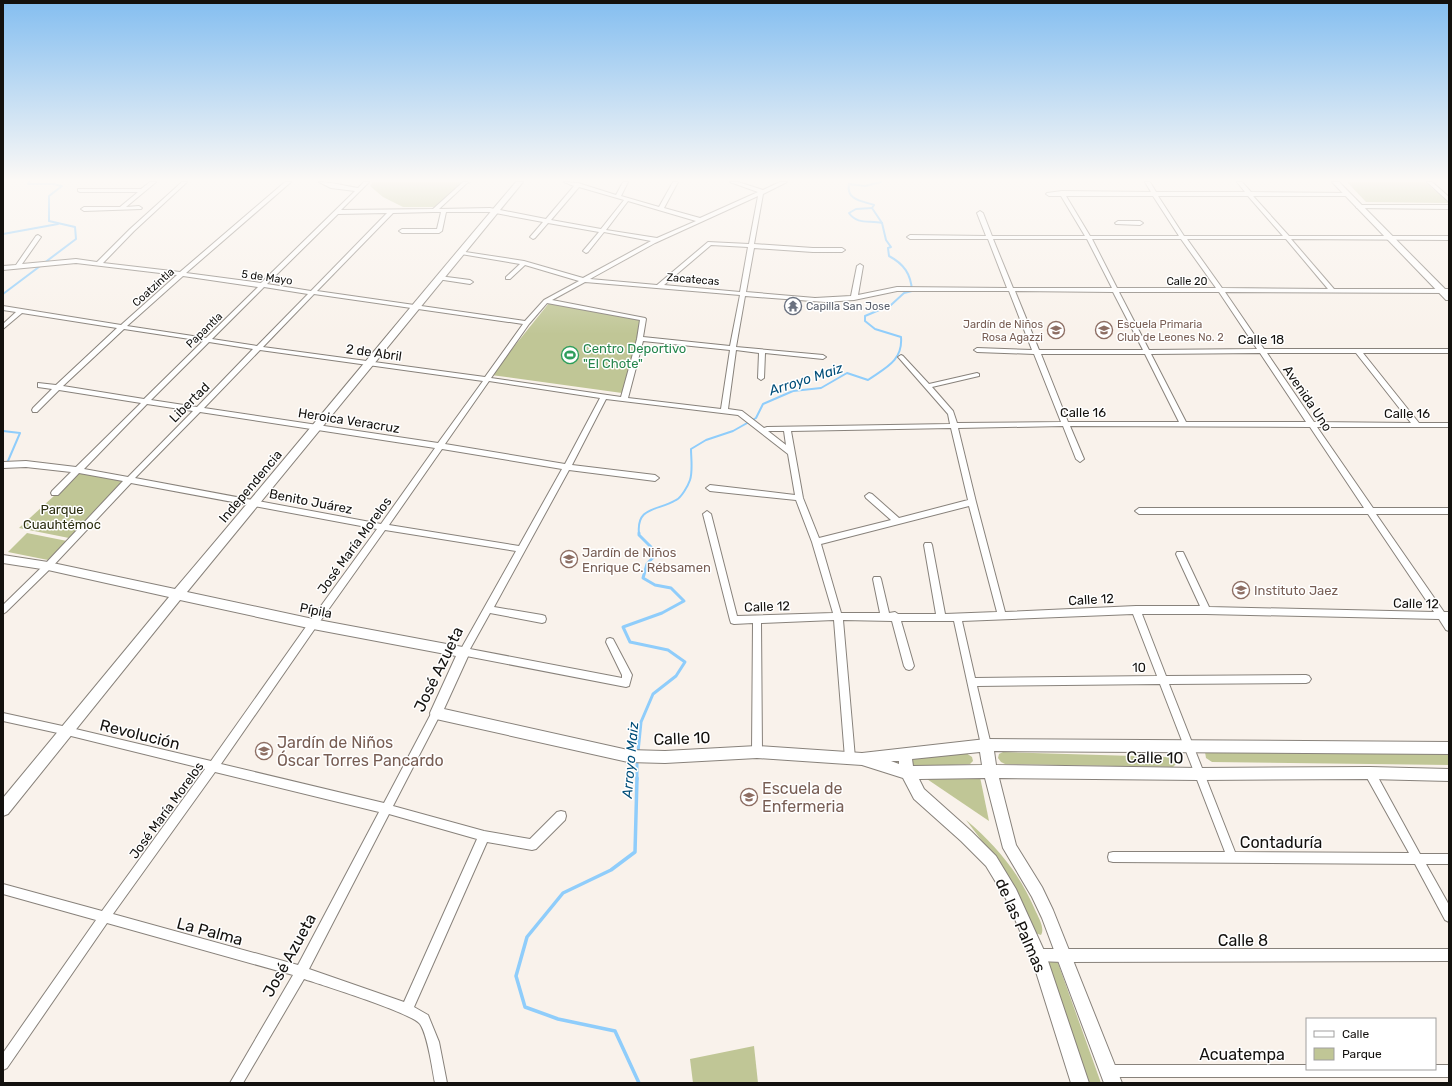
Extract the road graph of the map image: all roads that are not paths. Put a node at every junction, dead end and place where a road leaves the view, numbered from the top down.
1 (129, 233) edge
2 (230, 233) edge
3 (316, 233) edge
4 (371, 233) edge
5 (477, 233) edge
6 (537, 233) edge
7 (602, 233) edge
8 (613, 233) edge
9 (673, 233) edge
10 (755, 233) edge
11 (988, 233) edge
12 (1086, 233) edge
13 (1123, 233) edge
14 (1146, 233) edge
15 (1180, 233) edge
16 (1282, 233) edge
17 (1385, 233) edge
18 (38, 237) dead end
19 (533, 237) dead end
20 (910, 237) dead end
21 (990, 238) junction
22 (1089, 238) junction
23 (1183, 238) junction
24 (1286, 238) junction
25 (1390, 238) junction
26 (1449, 238) edge
27 (657, 240) junction
28 (752, 246) junction
29 (842, 250) dead end
30 (586, 251) dead end
31 (461, 252) junction
32 (524, 263) junction
33 (98, 264) junction
34 (18, 266) junction
35 (860, 266) dead end
36 (3, 268) edge
37 (182, 274) junction
38 (439, 278) junction
39 (508, 278) dead end
40 (583, 280) junction
41 (470, 282) dead end
42 (263, 286) junction
43 (658, 286) junction
44 (926, 289) joint
45 (1011, 290) junction
46 (1115, 290) junction
47 (1221, 291) junction
48 (1333, 291) junction
49 (1446, 291) edge
50 (313, 293) junction
51 (743, 293) junction
52 (854, 298) junction
53 (1449, 298) edge
54 (546, 301) junction
55 (416, 307) junction
56 (6, 309) edge
57 (21, 311) junction
58 (528, 323) junction
59 (3, 327) edge
60 (124, 327) junction
61 (640, 339) junction
62 (209, 340) junction
63 (259, 348) junction
64 (733, 348) junction
65 (977, 350) dead end
66 (762, 351) junction
67 (1261, 351) junction
68 (1358, 351) junction
69 (1449, 351) edge
70 (1036, 352) junction
71 (1148, 352) junction
72 (823, 357) dead end
73 (901, 358) dead end
74 (370, 364) junction
75 (977, 375) dead end
76 (761, 378) dead end
77 (487, 379) junction
78 (40, 385) dead end
79 (928, 386) junction
80 (57, 388) junction
81 (604, 397) junction
82 (624, 400) junction
83 (146, 401) junction
84 (35, 410) dead end
85 (198, 410) junction
86 (724, 412) junction
87 (1065, 424) junction
88 (1184, 424) junction
89 (955, 425) junction
90 (1311, 425) junction
91 (1417, 425) junction
92 (1449, 425) edge
93 (318, 427) junction
94 (763, 430) junction
95 (787, 430) junction
96 (441, 446) junction
97 (790, 452) junction
98 (1080, 459) dead end
99 (3, 465) edge
100 (569, 467) junction
101 (77, 470) junction
102 (655, 478) dead end
103 (130, 479) junction
104 (710, 488) dead end
105 (55, 493) dead end
106 (869, 496) dead end
107 (799, 498) junction
108 (972, 502) junction
109 (254, 503) junction
110 (1371, 510) junction
111 (1138, 511) dead end
112 (1449, 511) edge
113 (707, 514) dead end
114 (897, 521) junction
115 (383, 527) junction
116 (816, 542) junction
117 (928, 545) dead end
118 (521, 548) junction
119 (1180, 554) dead end
120 (3, 559) edge
121 (48, 566) junction
122 (877, 580) dead end
123 (177, 595) junction
124 (488, 609) junction
125 (3, 610) edge
126 (1136, 610) junction
127 (1206, 610) junction
128 (838, 616) junction
129 (885, 616) junction
130 (895, 616) junction
131 (1002, 616) junction
132 (1445, 616) edge
133 (957, 617) junction
134 (941, 618) junction
135 (542, 619) dead end
136 (757, 619) junction
137 (313, 624) junction
138 (1449, 627) edge
139 (610, 642) dead end
140 (464, 652) junction
141 (909, 666) dead end
142 (1306, 679) dead end
143 (1162, 680) junction
144 (972, 682) junction
145 (436, 713) junction
146 (3, 717) edge
147 (67, 731) junction
148 (986, 745) junction
149 (1189, 747) junction
150 (1449, 748) edge
151 (757, 752) junction
152 (904, 753) junction
153 (856, 758) junction
154 (213, 767) junction
155 (990, 772) junction
156 (908, 773) junction
157 (1370, 773) junction
158 (1199, 774) junction
159 (1449, 775) edge
160 (3, 809) edge
161 (387, 809) junction
162 (561, 816) dead end
163 (484, 836) junction
164 (1113, 857) dead end
165 (1232, 858) junction
166 (1417, 859) junction
167 (1449, 859) edge
168 (3, 889) edge
169 (1449, 916) edge
170 (104, 918) junction
171 (1038, 955) junction
172 (1449, 955) edge
173 (1063, 956) junction
174 (300, 972) junction
175 (407, 1009) junction
176 (3, 1064) edge
177 (1449, 1071) edge
178 (1110, 1077) edge
179 (236, 1083) edge
180 (441, 1083) edge
181 (1080, 1083) edge

1 - 33 street
2 - 37 street, Coatzintla
3 - 42 street, Papantla
4 - 50 street, Libertad
5 - 31 main road, Independencia
6 - 19 street
7 - 30 street
8 - 27 street
9 - 27 street, José María Morelos
10 - 28 street
11 - 21 street
12 - 22 street
13 - 22 street
14 - 23 street
15 - 23 street, Avenida Uno
16 - 24 street
17 - 25 main road
18 - 34 street
20 - 21 street
21 - 22 street
21 - 45 street
22 - 46 street
23 - 24 street
23 - 47 street, Avenida Uno
24 - 25 street
24 - 48 street
25 - 26 street
25 - 49 main road
27 - 40 street, José María Morelos
28 - 29 street
28 - 43 street
28 - 51 street
31 - 32 street, Zacatecas
31 - 38 main road, Independencia
32 - 39 street
32 - 40 street, Zacatecas
33 - 34 street, 5 de Mayo
33 - 37 street, 5 de Mayo
34 - 36 street, 5 de Mayo
35 - 52 street
37 - 42 street, 5 de Mayo
37 - 60 street, Coatzintla
38 - 41 street
38 - 55 main road, Independencia
40 - 43 street, Zacatecas
40 - 54 street, José María Morelos
42 - 50 street, 5 de Mayo
42 - 62 street, Papantla
43 - 51 street, Zacatecas
44 - 45 street, Calle 20
44 - 52 street, Zacatecas
45 - 46 street, Calle 20
45 - 70 street
46 - 47 street, Calle 20
46 - 71 street
47 - 48 street, Calle 20
47 - 67 street, Avenida Uno
48 - 49 street, Calle 20
49 - 53 main road
50 - 55 street, 5 de Mayo
50 - 63 street, Libertad
51 - 52 street, Zacatecas
51 - 64 street
54 - 58 street, José María Morelos
54 - 61 street
55 - 58 street, 5 de Mayo
55 - 74 main road, Independencia
56 - 57 street, 2 de Abril
57 - 59 street
57 - 60 street, 2 de Abril
58 - 77 street, José María Morelos
60 - 62 street, 2 de Abril
60 - 80 street, Coatzintla
61 - 64 street
61 - 82 street
62 - 63 street, 2 de Abril
62 - 83 street, Papantla
63 - 74 street, 2 de Abril
63 - 85 street, Libertad
64 - 66 street
64 - 86 street
65 - 70 street, Calle 18
66 - 72 street
66 - 76 street
67 - 68 street, Calle 18
67 - 71 street, Calle 18
67 - 90 street, Avenida Uno
68 - 69 street, Calle 18
68 - 91 street
70 - 71 street, Calle 18
70 - 87 street
71 - 88 street
73 - 79 street
74 - 77 street, 2 de Abril
74 - 93 main road, Independencia
75 - 79 street
77 - 81 street, 2 de Abril
77 - 96 street, José María Morelos
78 - 80 street, Heroica Veracruz
79 - 89 street
80 - 83 street, Heroica Veracruz
80 - 84 street, Coatzintla
81 - 82 street, 2 de Abril
81 - 100 street, José Azueta
82 - 86 street, 2 de Abril
83 - 85 street, Heroica Veracruz
83 - 101 street, Papantla
85 - 93 street, Heroica Veracruz
85 - 103 street, Libertad
86 - 94 street
87 - 88 street, Calle 16
87 - 89 street, Calle 16
87 - 98 street
88 - 90 street, Calle 16
89 - 95 street, Calle 16
89 - 108 street
90 - 91 street, Calle 16
90 - 110 street, Avenida Uno
91 - 92 street, Calle 16
93 - 96 street, Heroica Veracruz
93 - 109 main road, Independencia
94 - 95 street, Calle 16
94 - 97 street
95 - 97 street
96 - 100 street, Heroica Veracruz
96 - 115 street, José María Morelos
97 - 107 street
99 - 101 street, Benito Juárez
100 - 102 street, Heroica Veracruz
100 - 118 street, José Azueta
101 - 103 street, Benito Juárez
101 - 105 street, Papantla
103 - 109 street, Benito Juárez
103 - 121 street, Libertad
104 - 107 street
106 - 114 street
107 - 116 street
108 - 114 street
108 - 131 street
109 - 115 street, Benito Juárez
109 - 123 main road, Independencia
110 - 111 street
110 - 112 street
110 - 132 street, Avenida Uno
113 - 136 street, Calle 12
114 - 116 street
115 - 118 street, Benito Juárez
115 - 137 street, José María Morelos
116 - 128 street
117 - 134 street
118 - 124 street, José Azueta
119 - 127 street
120 - 121 main road, Pípila
121 - 123 main road, Pípila
121 - 125 street, Libertad
122 - 129 street
123 - 137 main road, Pípila
123 - 147 main road, Independencia
124 - 135 street
124 - 140 street, José Azueta
126 - 127 street, Calle 12
126 - 131 street, Calle 12
126 - 143 street
127 - 132 street, Calle 12
128 - 129 street, Calle 12
128 - 136 street, Calle 12
128 - 153 street
129 - 130 street, Calle 12
130 - 134 street, Calle 12
130 - 141 street
131 - 133 street, Calle 12
132 - 138 street, Avenida Uno
133 - 134 street, Calle 12
133 - 144 street
136 - 151 street
137 - 140 main road, Pípila
137 - 154 street, José María Morelos
139 - 140 street, Pípila
140 - 145 main road, José Azueta
142 - 143 street, 10
143 - 144 street, 10
143 - 149 street
144 - 148 street
145 - 151 main road, Calle 10
145 - 161 street, José Azueta
146 - 147 street, Revolución
147 - 154 street, Revolución
147 - 160 main road, Independencia
148 - 149 main road, Calle 10
148 - 152 main road, Calle 10
148 - 155 main road, de las Palmas
149 - 150 main road, Calle 10
149 - 158 street
151 - 153 main road, Calle 10
152 - 153 main road, Calle 10
152 - 156 main road, de las Palmas
153 - 156 main road, Calle 10
154 - 161 street, Revolución
154 - 170 street, José María Morelos
155 - 156 main road, Calle 10
155 - 158 main road, Calle 10
155 - 173 main road, de las Palmas
156 - 171 main road, de las Palmas
157 - 158 main road, Calle 10
157 - 159 main road, Calle 10
157 - 166 street
158 - 165 street
161 - 163 street, Revolución
161 - 174 street, José Azueta
162 - 163 street, Revolución
163 - 175 street
164 - 165 street, Contaduría
165 - 166 street, Contaduría
166 - 167 street, Contaduría
166 - 169 street
168 - 170 street, La Palma
170 - 174 street, La Palma
170 - 176 street, José María Morelos
171 - 173 street, Calle 8
171 - 181 main road, de las Palmas
172 - 173 street, Calle 8
173 - 178 main road, de las Palmas
174 - 175 street, La Palma
174 - 179 street, José Azueta
175 - 180 street, La Palma
177 - 178 street, Acuatempa

